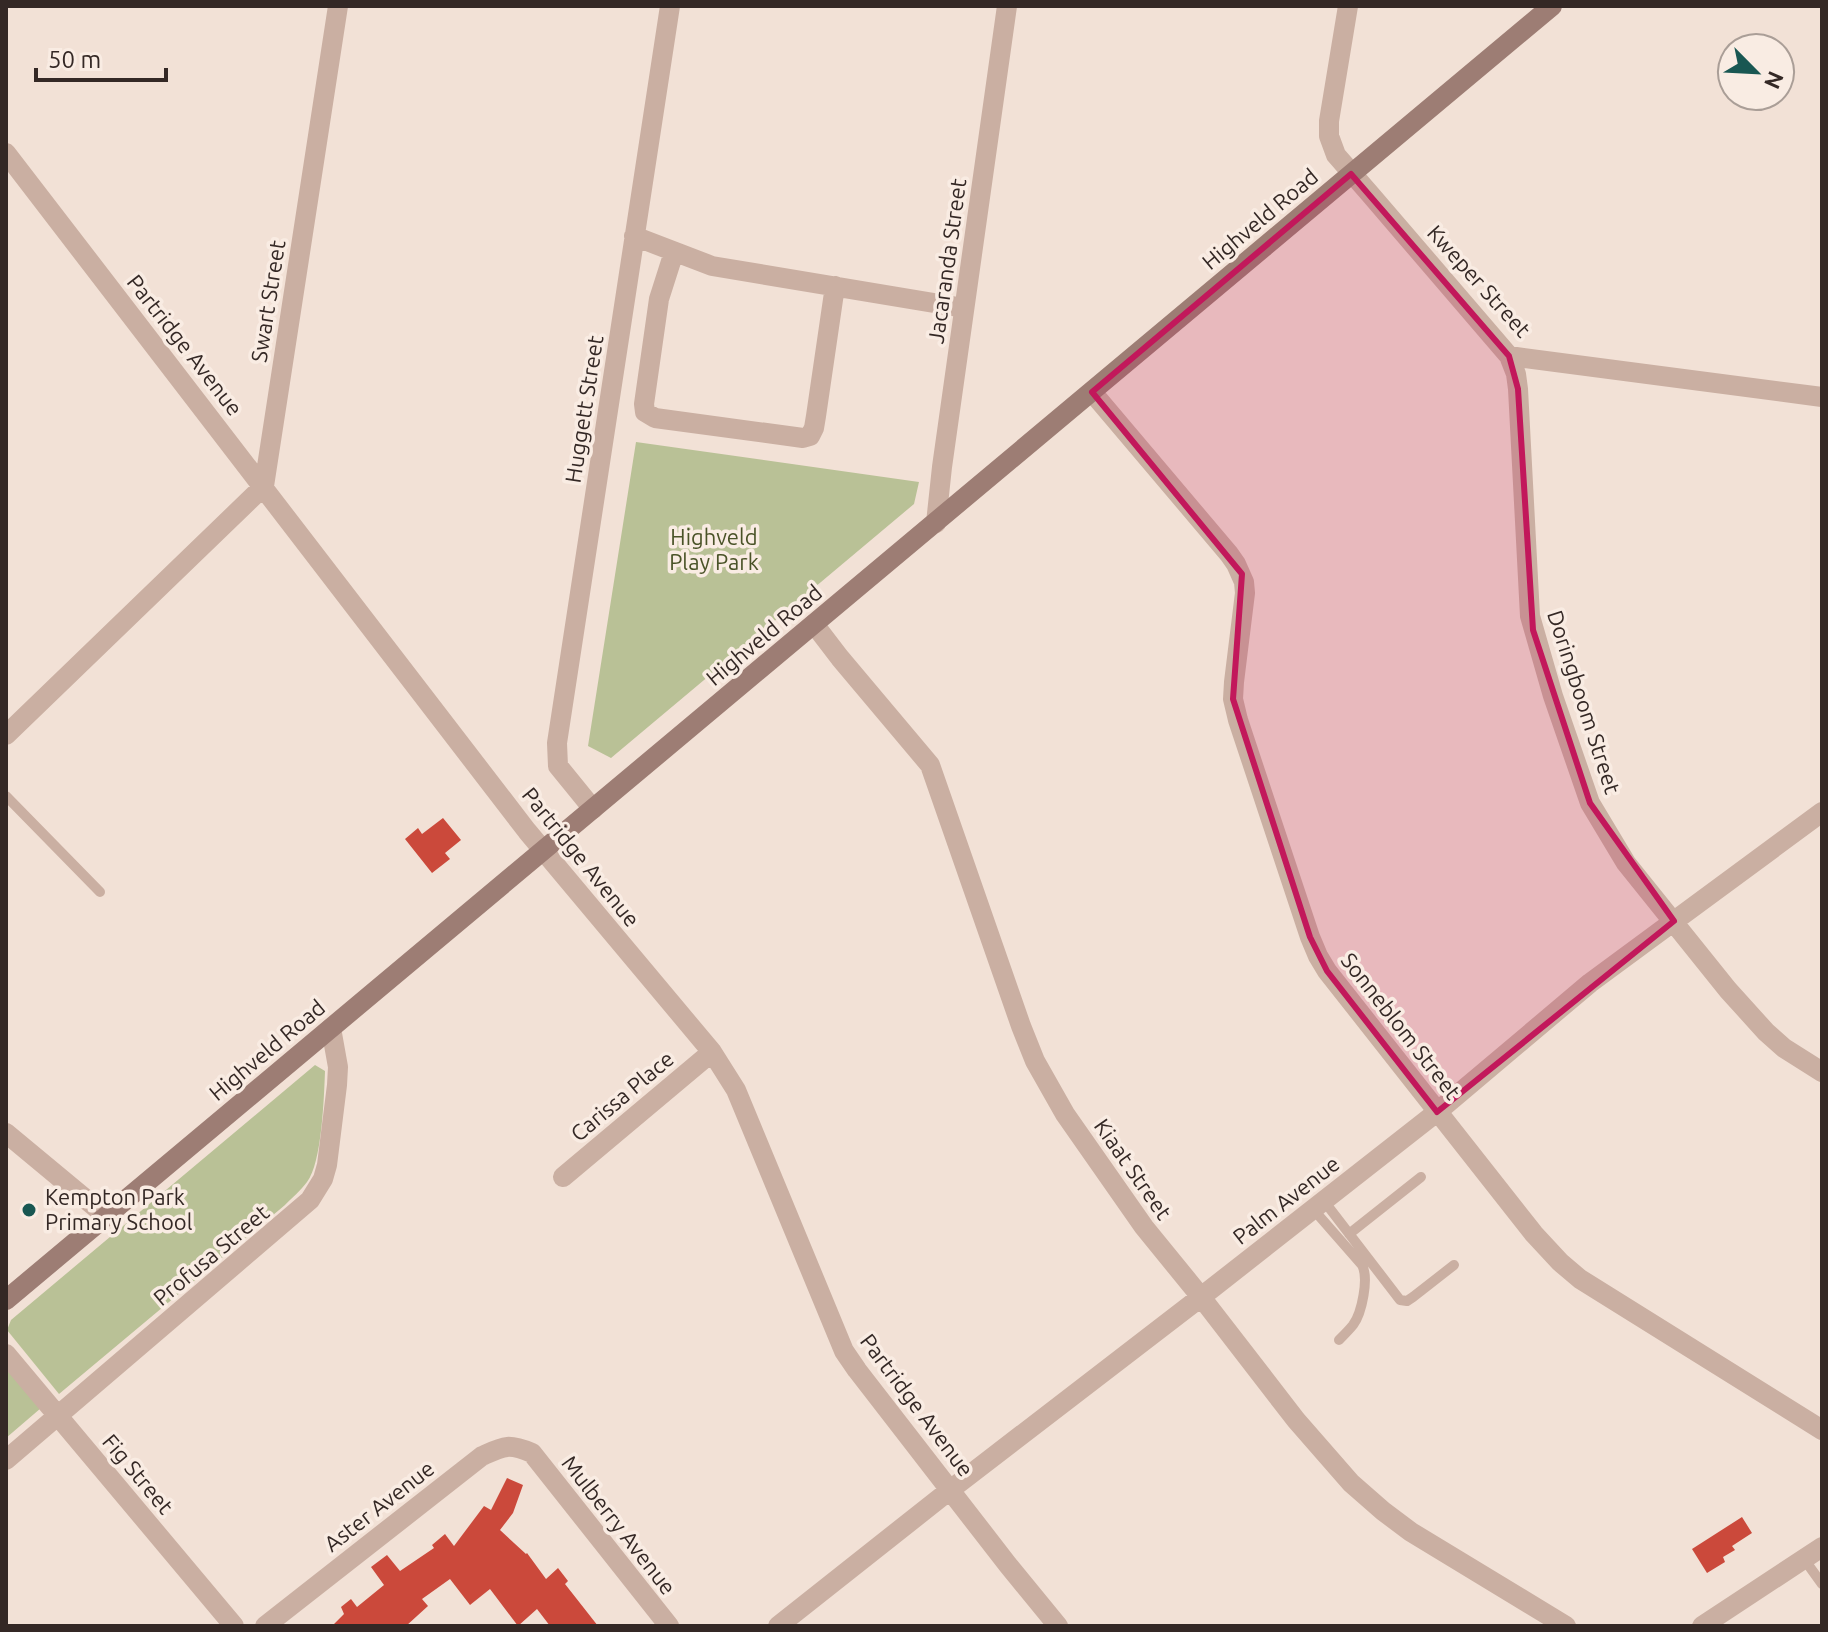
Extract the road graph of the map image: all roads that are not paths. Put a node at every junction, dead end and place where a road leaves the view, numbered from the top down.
1 (338, 6) edge
2 (670, 6) edge
3 (1007, 6) edge
4 (1348, 6) edge
5 (1552, 6) edge
6 (6, 153) edge
7 (1351, 174) junction
8 (634, 236) junction
9 (674, 252) junction
10 (835, 286) junction
11 (964, 308) junction
12 (1509, 356) junction
13 (1092, 392) junction
14 (1822, 397) edge
15 (264, 486) junction
16 (936, 523) junction
17 (814, 624) junction
18 (6, 735) edge
19 (6, 796) edge
20 (593, 809) junction
21 (1822, 812) edge
22 (543, 850) junction
23 (100, 892) dead end
24 (1674, 921) junction
25 (331, 1028) junction
26 (712, 1052) junction
27 (1822, 1072) edge
28 (1437, 1112) junction
29 (6, 1133) edge
30 (563, 1177) dead end
31 (1421, 1177) dead end
32 (1318, 1205) junction
33 (106, 1216) junction
34 (1349, 1234) junction
35 (1454, 1265) dead end
36 (1201, 1297) junction
37 (6, 1300) edge
38 (1339, 1340) dead end
39 (6, 1354) edge
40 (58, 1416) junction
41 (1822, 1430) edge
42 (532, 1453) joint
43 (6, 1460) edge
44 (950, 1490) junction
45 (1822, 1547) edge
46 (1804, 1559) junction
47 (1822, 1584) edge
48 (234, 1626) edge
49 (265, 1626) edge
50 (669, 1626) edge
51 (778, 1626) edge
52 (1058, 1626) edge
53 (1566, 1626) edge
54 (1702, 1626) edge

1 - 15 street, Swart Street
2 - 8 street, Huggett Street
3 - 11 street, Jacaranda Street
4 - 7 street, Kweper Street
5 - 7 street, Highveld Road
6 - 15 street, Partridge Avenue
7 - 12 street, Kweper Street
7 - 13 street, Highveld Road
8 - 9 street
8 - 20 street, Huggett Street
9 - 10 street
9 - 10 street
10 - 11 street
11 - 16 street, Jacaranda Street
12 - 14 street, Kweper Street
12 - 24 street, Doringboom Street
13 - 16 street, Highveld Road
13 - 28 street, Sonneblom Street
15 - 18 street
15 - 22 street, Partridge Avenue
16 - 17 street, Highveld Road
17 - 20 street, Highveld Road
17 - 36 street, Kiaat Street
19 - 23 lane
20 - 22 street, Highveld Road
21 - 24 street, Palm Avenue
22 - 25 street, Highveld Road
22 - 26 street, Partridge Avenue
24 - 27 street, Doringboom Street
24 - 28 street, Palm Avenue
25 - 33 street, Highveld Road
25 - 40 street, Profusa Street
26 - 30 street, Carissa Place
26 - 44 street, Partridge Avenue
28 - 32 street, Palm Avenue
28 - 41 street, Sonneblom Street
29 - 33 street
31 - 34 lane
32 - 34 lane
32 - 36 street, Palm Avenue
32 - 38 lane
33 - 37 street, Highveld Road
34 - 35 lane
36 - 44 street, Palm Avenue
36 - 53 street, Kiaat Street
39 - 40 street, Fig Street
40 - 43 street, Profusa Street
40 - 48 street, Fig Street
42 - 49 street, Aster Avenue
42 - 50 street, Mulberry Avenue
44 - 51 street, Palm Avenue
44 - 52 street, Partridge Avenue
45 - 46 street
46 - 47 lane
46 - 54 street

